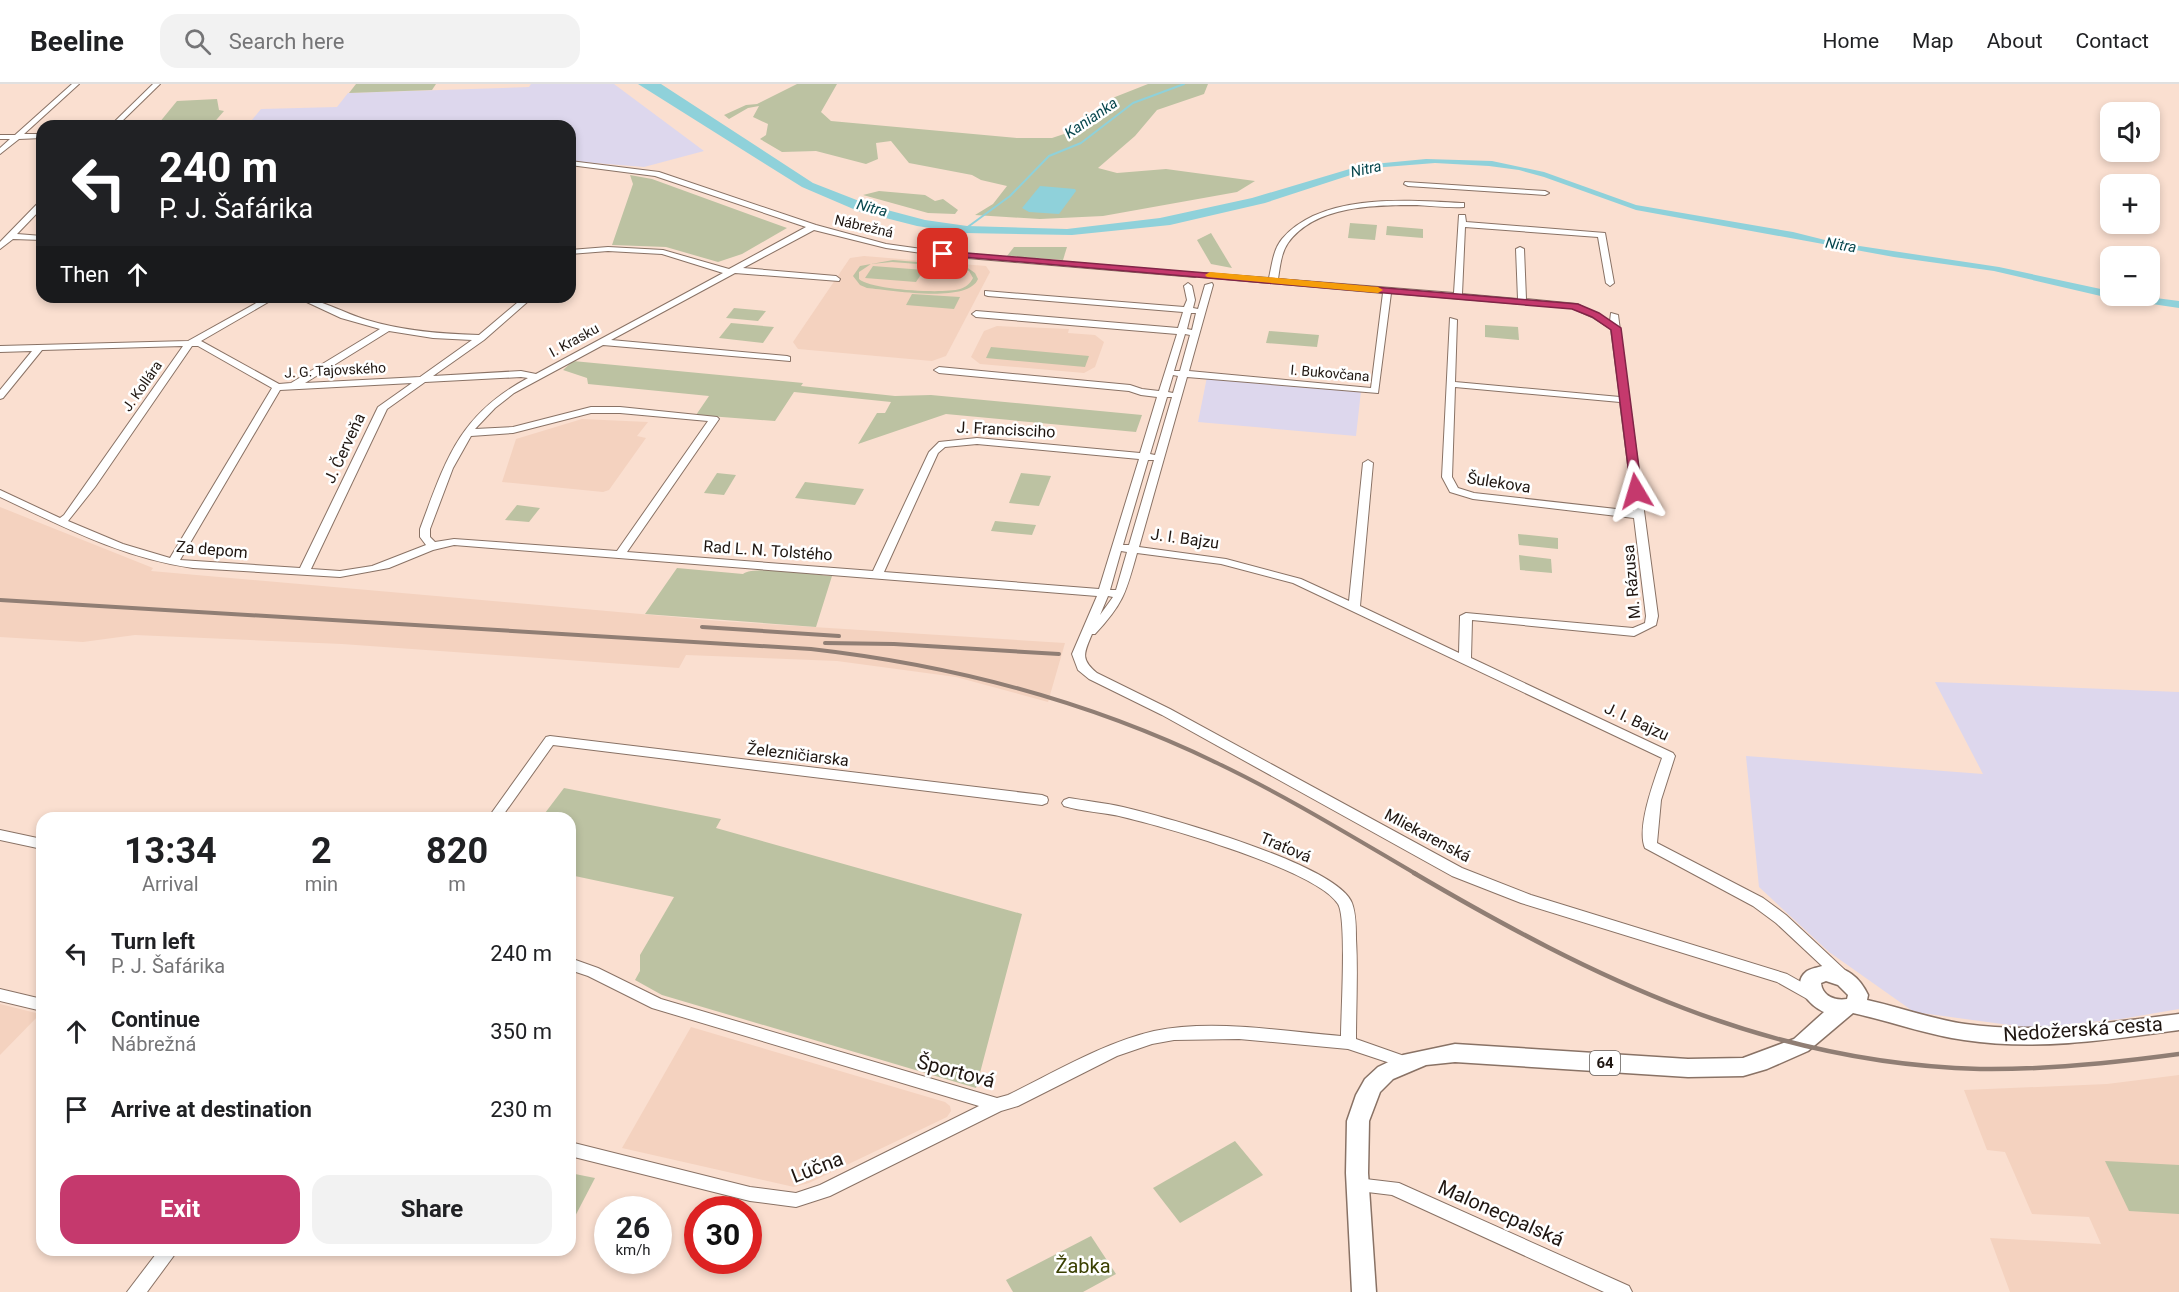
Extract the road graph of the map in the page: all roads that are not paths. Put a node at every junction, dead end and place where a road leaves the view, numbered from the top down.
1 (76, 84) edge
2 (157, 84) edge
3 (124, 120) edge
4 (17, 136) junction
5 (36, 136) edge
6 (0, 137) edge
7 (0, 152) edge
8 (576, 164) edge
9 (1408, 184) dead end
10 (1461, 188) junction
11 (1545, 193) dead end
12 (1461, 205) junction
13 (36, 210) edge
14 (1462, 224) junction
15 (813, 227) junction
16 (11, 236) junction
17 (36, 238) edge
18 (0, 247) edge
19 (1520, 249) dead end
20 (576, 251) edge
21 (732, 271) junction
22 (1153, 272) junction
23 (1199, 275) junction
24 (1239, 278) junction
25 (836, 279) dead end
26 (1274, 281) junction
27 (1610, 283) dead end
28 (1186, 284) junction
29 (1210, 284) junction
30 (1388, 291) junction
31 (988, 293) dead end
32 (1458, 297) junction
33 (1522, 302) junction
34 (262, 303) edge
35 (314, 303) edge
36 (522, 303) edge
37 (1188, 310) junction
38 (1200, 311) junction
39 (976, 314) dead end
40 (1595, 315) junction
41 (1453, 320) dead end
42 (1616, 328) junction
43 (386, 329) junction
44 (1182, 331) junction
45 (1194, 332) junction
46 (481, 338) junction
47 (601, 342) junction
48 (190, 343) junction
49 (40, 347) junction
50 (0, 349) edge
51 (787, 359) dead end
52 (939, 370) dead end
53 (1169, 372) junction
54 (1183, 374) junction
55 (538, 376) junction
56 (420, 379) junction
57 (1450, 384) junction
58 (293, 386) junction
59 (277, 387) junction
60 (1162, 394) junction
61 (0, 396) edge
62 (1176, 396) junction
63 (1626, 400) junction
64 (466, 433) junction
65 (1144, 457) junction
66 (1159, 458) junction
67 (1368, 463) dead end
68 (0, 493) edge
69 (1639, 515) junction
70 (62, 521) junction
71 (431, 545) junction
72 (1118, 547) junction
73 (1133, 549) junction
74 (620, 555) junction
75 (173, 563) junction
76 (304, 572) junction
77 (877, 575) junction
78 (1103, 594) junction
79 (1120, 594) junction
80 (1354, 607) junction
81 (1084, 638) junction
82 (1465, 659) junction
83 (1042, 800) dead end
84 (1069, 803) dead end
85 (498, 812) edge
86 (0, 835) edge
87 (36, 843) edge
88 (1808, 945) junction
89 (576, 966) edge
90 (1843, 977) junction
91 (0, 994) edge
92 (1831, 997) junction
93 (36, 1003) edge
94 (2179, 1022) edge
95 (1348, 1043) junction
96 (1405, 1062) junction
97 (997, 1105) junction
98 (576, 1150) edge
99 (1358, 1185) junction
100 (164, 1256) edge
101 (136, 1292) edge
102 (1364, 1292) edge
103 (1623, 1292) edge

1 - 4 street
2 - 3 street
4 - 5 street
4 - 6 street
4 - 7 street
8 - 15 street, Nábrežná
9 - 10 street
10 - 11 street
10 - 12 street
12 - 14 street
12 - 26 street
13 - 16 street
14 - 27 street
14 - 32 street
15 - 21 street, I. Krasku
15 - 22 street, Nábrežná
16 - 17 street
16 - 18 street
19 - 33 street
20 - 21 street
21 - 25 street
21 - 47 street, I. Krasku
22 - 23 street, Nábrežná
22 - 28 street, Nábrežná
23 - 24 street, Nábrežná
23 - 28 street
23 - 29 street
24 - 26 street
24 - 29 street
26 - 30 street
28 - 29 street
28 - 37 street
29 - 38 street
30 - 32 street
30 - 54 street, I. Bukovčana
31 - 37 street
32 - 33 street
33 - 40 street
34 - 48 street, J. Kollára
35 - 43 street
36 - 46 street, J. Červeňa
37 - 38 street
37 - 44 street
38 - 45 street
39 - 44 street
40 - 42 street
40 - 42 street, M. Rázusa
41 - 57 street, Šulekova
42 - 63 street, M. Rázusa
43 - 46 street
43 - 58 street
44 - 45 street
44 - 53 street
45 - 54 street
46 - 56 street, J. Červeňa
47 - 51 street
47 - 55 street, I. Krasku
48 - 49 street, J. G. Tajovského
48 - 59 street, J. G. Tajovského
48 - 70 street, J. Kollára
49 - 50 street, J. G. Tajovského
49 - 61 street
52 - 60 street
53 - 54 street
53 - 60 street
54 - 62 street
55 - 56 street, J. G. Tajovského
55 - 64 street, I. Krasku
56 - 58 street, J. G. Tajovského
56 - 76 street, J. Červeňa
57 - 63 street
57 - 69 street, Šulekova
58 - 59 street, J. G. Tajovského
59 - 75 street
60 - 62 street
60 - 65 street
62 - 66 street
63 - 69 street, M. Rázusa
64 - 71 street, I. Krasku
64 - 74 street
65 - 66 street
65 - 72 street
65 - 77 street, J. Francisciho
66 - 73 street
67 - 80 street
68 - 70 street, Za depom
69 - 82 street, M. Rázusa
70 - 75 street, Za depom
71 - 74 street, Rad L. N. Tolstého
71 - 76 street, Za depom
72 - 73 street, J. I. Bajzu
72 - 78 street
73 - 79 street
73 - 80 street, J. I. Bajzu
74 - 77 street, Rad L. N. Tolstého
75 - 76 street, Za depom
77 - 78 street, Rad L. N. Tolstého
78 - 79 street, Rad L. N. Tolstého
78 - 81 street
79 - 81 street
80 - 82 street, J. I. Bajzu
81 - 92 street, Mliekarenská
82 - 88 street, J. I. Bajzu
83 - 85 street, Železničiarska
84 - 95 street, Traťová
86 - 87 street
88 - 90 street, J. I. Bajzu
88 - 92 street
89 - 97 street, Športová
90 - 92 main road
90 - 92 main road
91 - 93 street
92 - 94 main road, Nedožerská cesta
92 - 96 main road, 64
95 - 96 street, Športová
95 - 97 street, Športová
96 - 99 main road, 64
97 - 98 street, Lúčna
99 - 102 main road, 64
99 - 103 street, Malonecpalská
100 - 101 street

